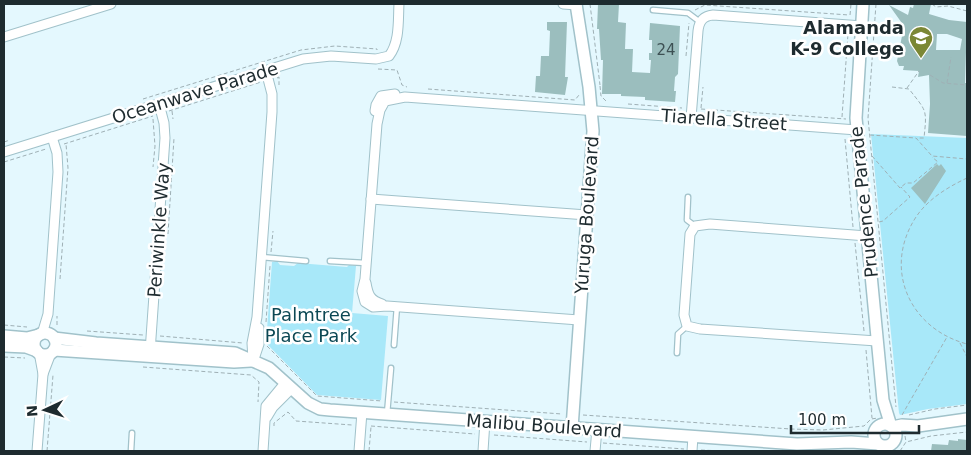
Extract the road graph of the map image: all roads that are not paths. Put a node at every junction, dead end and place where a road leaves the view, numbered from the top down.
1 (111, 4) edge
2 (399, 4) edge
3 (563, 4) edge
4 (577, 4) edge
5 (863, 4) edge
6 (653, 10) dead end
7 (700, 22) junction
8 (862, 26) junction
9 (4, 37) edge
10 (268, 75) junction
11 (160, 108) junction
12 (592, 111) junction
13 (691, 118) junction
14 (857, 130) junction
15 (54, 142) junction
16 (4, 152) edge
17 (688, 197) dead end
18 (371, 200) junction
19 (587, 215) junction
20 (695, 226) junction
21 (867, 236) junction
22 (266, 258) junction
23 (330, 261) dead end
24 (306, 262) dead end
25 (366, 263) junction
26 (397, 306) junction
27 (257, 318) junction
28 (579, 320) junction
29 (688, 326) junction
30 (47, 335) junction
31 (4, 336) edge
32 (877, 341) junction
33 (394, 345) dead end
34 (4, 346) edge
35 (150, 346) junction
36 (38, 352) junction
37 (53, 352) junction
38 (677, 353) dead end
39 (252, 360) junction
40 (391, 368) dead end
41 (48, 375) junction
42 (288, 386) junction
43 (883, 400) junction
44 (362, 412) junction
45 (387, 414) junction
46 (967, 419) edge
47 (485, 421) junction
48 (572, 428) junction
49 (878, 428) junction
50 (597, 429) junction
51 (132, 433) dead end
52 (897, 434) edge
53 (693, 436) junction
54 (851, 442) junction
55 (880, 446) edge
56 (595, 447) edge
57 (797, 448) edge
58 (692, 450) edge
59 (37, 451) edge
60 (131, 451) edge
61 (263, 451) edge
62 (359, 451) edge
63 (483, 451) edge

1 - 9 street
2 - 10 street, Oceanwave Parade
3 - 4 street
4 - 12 street, Yuruga Boulevard
5 - 8 street, Prudence Parade
6 - 7 lane
7 - 8 street
7 - 13 street
8 - 14 street, Prudence Parade
10 - 11 street, Oceanwave Parade
10 - 22 street
11 - 15 street, Oceanwave Parade
11 - 35 street, Periwinkle Way
12 - 13 street, Tiarella Street
12 - 18 street, Tiarella Street
12 - 19 street, Yuruga Boulevard
13 - 14 street, Tiarella Street
14 - 21 street, Prudence Parade
15 - 16 street, Oceanwave Parade
15 - 30 street
17 - 20 lane
18 - 19 street
18 - 25 street
19 - 28 street, Yuruga Boulevard
20 - 21 street
20 - 29 street
21 - 32 street, Prudence Parade
22 - 24 lane
22 - 27 street
23 - 25 lane
25 - 26 street
26 - 28 street
26 - 33 lane
27 - 39 street
27 - 39 street
28 - 48 street, Yuruga Boulevard
29 - 32 street
29 - 38 lane
30 - 31 street
30 - 35 street
30 - 36 street
30 - 37 street
32 - 43 street, Prudence Parade
34 - 36 street
35 - 37 street
35 - 39 street
36 - 37 street
36 - 41 street
37 - 41 street
39 - 42 street, Malibu Boulevard
40 - 45 lane
41 - 59 street
42 - 44 street, Malibu Boulevard
42 - 61 street
43 - 49 street, Prudence Parade
43 - 52 street, Prudence Parade
44 - 45 street, Malibu Boulevard
44 - 62 street
45 - 47 street, Malibu Boulevard
46 - 52 street
47 - 48 street, Malibu Boulevard
47 - 63 street
48 - 50 street, Malibu Boulevard
49 - 52 street
49 - 54 street, Malibu Boulevard
49 - 55 street, Prudence Parade
50 - 53 street, Malibu Boulevard
50 - 56 street
51 - 60 lane
52 - 55 street, Malibu Boulevard
53 - 57 street, Malibu Boulevard
53 - 58 street
54 - 55 street, Malibu Boulevard
54 - 57 street, Malibu Boulevard

